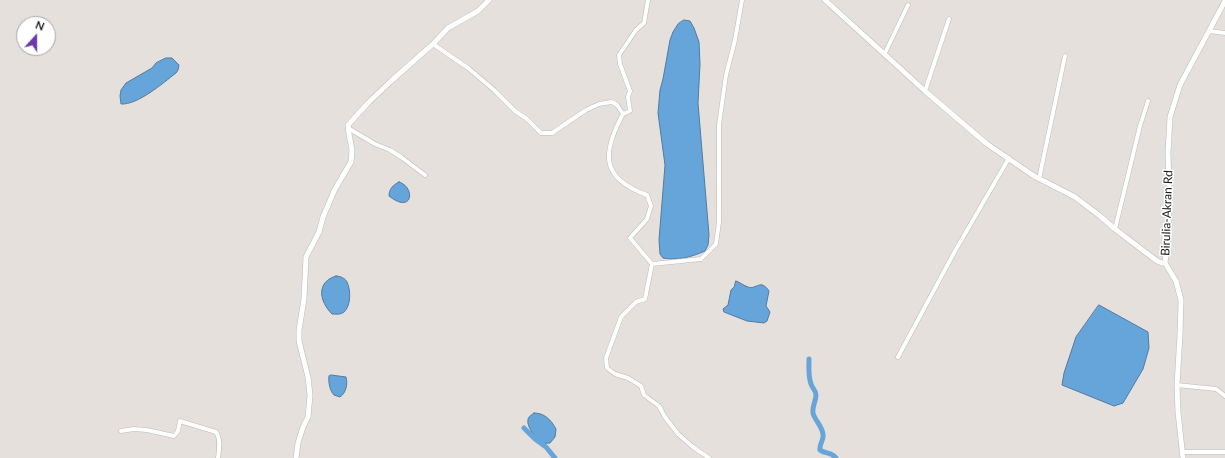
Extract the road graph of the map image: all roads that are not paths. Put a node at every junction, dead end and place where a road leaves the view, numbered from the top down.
1 (489, 0) edge
2 (648, 0) edge
3 (742, 0) edge
4 (825, 0) edge
5 (1225, 1) edge
6 (908, 5) dead end
7 (949, 19) dead end
8 (1209, 31) junction
9 (1225, 33) edge
10 (433, 44) junction
11 (885, 54) junction
12 (1065, 56) dead end
13 (925, 91) junction
14 (1148, 101) dead end
15 (623, 114) junction
16 (348, 128) junction
17 (1009, 158) junction
18 (425, 175) dead end
19 (1039, 179) junction
20 (1115, 229) junction
21 (1165, 263) junction
22 (652, 264) junction
23 (898, 357) dead end
24 (1177, 385) junction
25 (1225, 396) edge
26 (121, 430) dead end
27 (1183, 452) junction
28 (1225, 452) edge
29 (218, 458) edge
30 (296, 458) edge
31 (709, 458) edge
32 (1183, 458) edge

1 - 10 street
2 - 15 street
3 - 22 street
4 - 11 street
5 - 8 street, Birulia-Akran Rd
6 - 11 street
7 - 13 street
8 - 9 street
8 - 21 street, Birulia-Akran Rd
10 - 15 street
10 - 16 street
11 - 13 street
12 - 19 street
13 - 17 street
14 - 20 street
15 - 22 street
16 - 18 street
16 - 30 street
17 - 19 street
17 - 23 street
19 - 20 street
20 - 21 street
21 - 24 street, Birulia-Akran Rd
22 - 31 street
24 - 25 street
24 - 27 street, Birulia-Akran Rd
26 - 29 street
27 - 28 street
27 - 32 street, Birulia-Akran Rd

